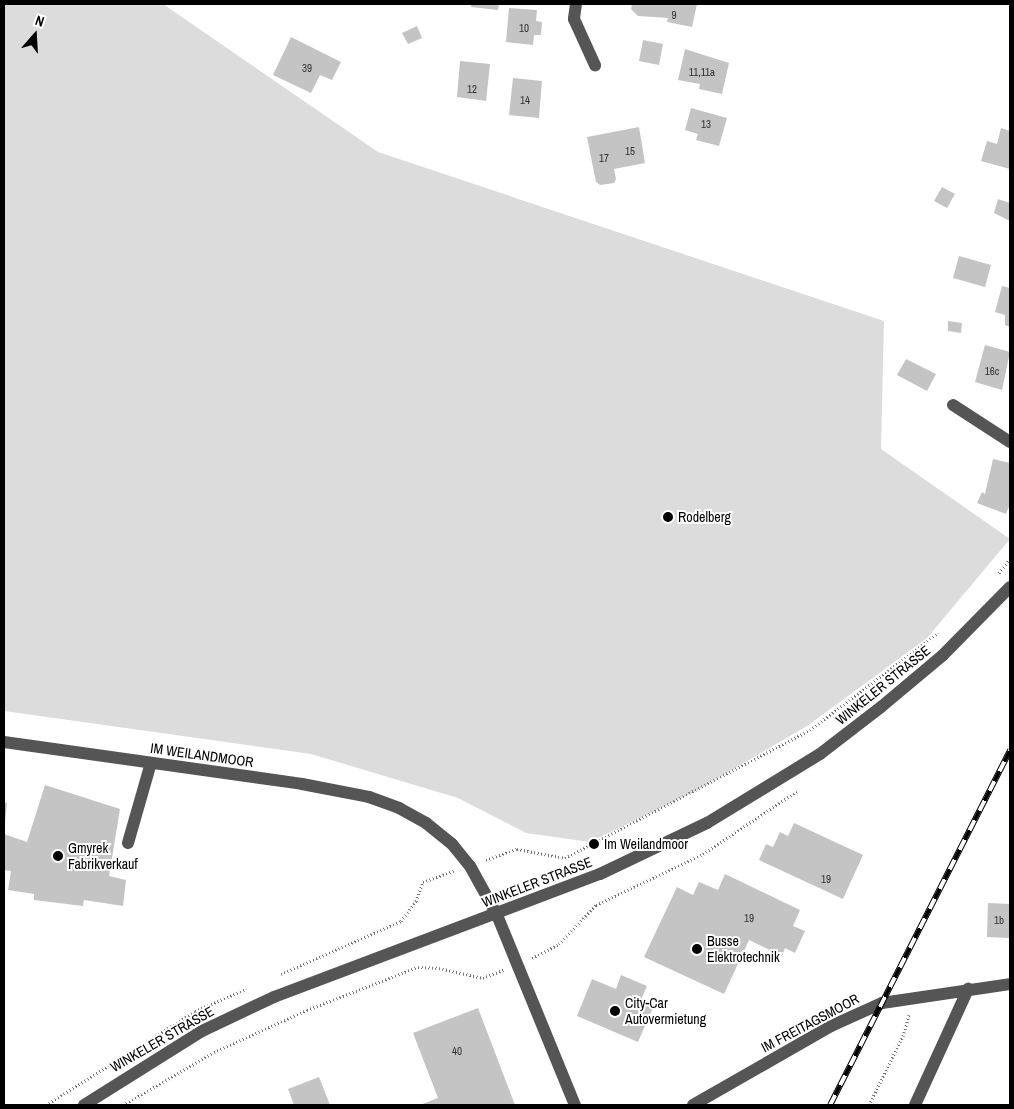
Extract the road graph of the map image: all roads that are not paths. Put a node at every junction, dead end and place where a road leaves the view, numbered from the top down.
1 (576, 4) edge
2 (595, 65) dead end
3 (953, 406) dead end
4 (1010, 442) edge
5 (1010, 587) edge
6 (4, 742) edge
7 (151, 763) junction
8 (128, 843) dead end
9 (497, 915) junction
10 (1010, 984) edge
11 (968, 989) junction
12 (84, 1105) edge
13 (575, 1105) edge
14 (693, 1105) edge
15 (916, 1105) edge

1 - 2 street
3 - 4 street
5 - 9 street, WINKELER STRASSE
6 - 7 street, IM WEILANDMOOR
7 - 8 street
7 - 9 street, IM WEILANDMOOR
9 - 12 street, WINKELER STRASSE
9 - 13 street, IM WEILANDMOOR
10 - 11 street, IM FREITAGSMOOR
11 - 14 street, IM FREITAGSMOOR
11 - 15 street

